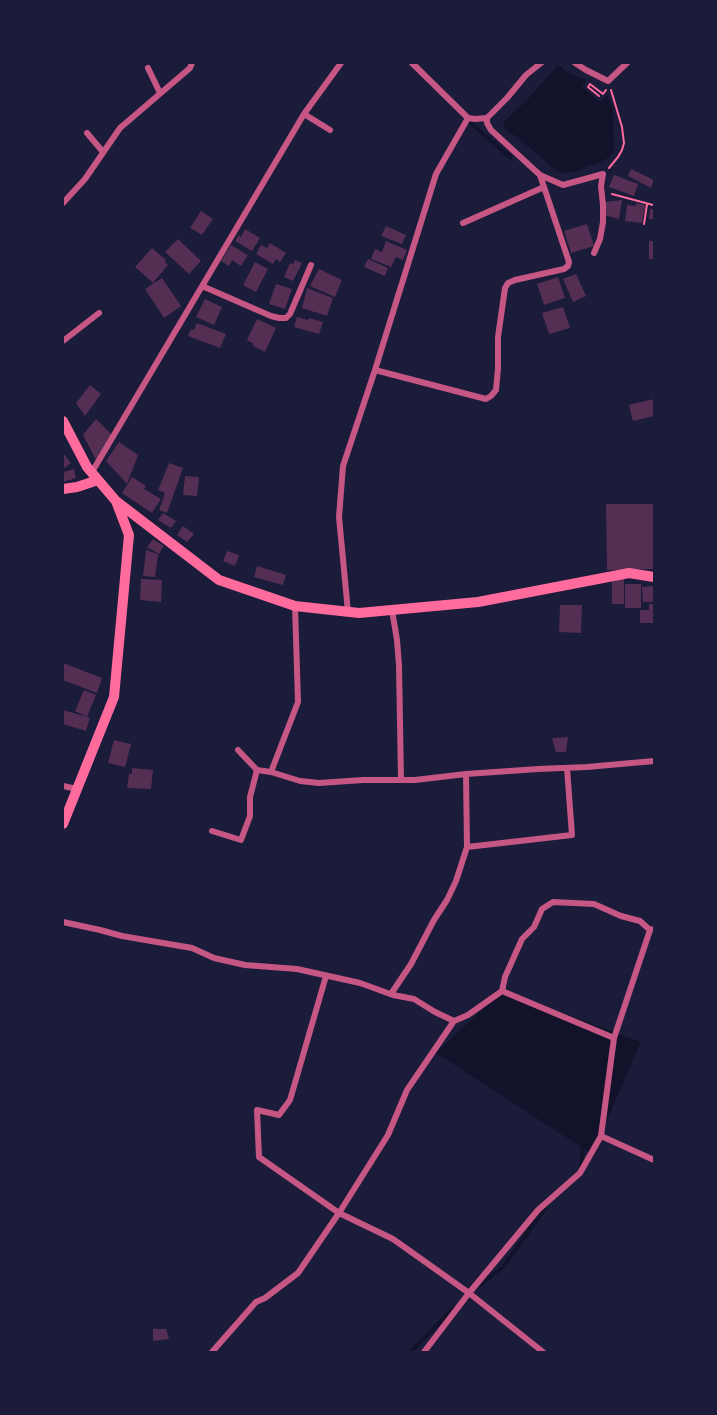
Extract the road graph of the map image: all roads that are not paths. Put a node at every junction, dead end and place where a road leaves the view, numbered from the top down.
1 (192, 63) edge
2 (341, 63) edge
3 (412, 63) edge
4 (540, 63) edge
5 (575, 63) edge
6 (627, 63) edge
7 (148, 68) dead end
8 (160, 93) junction
9 (304, 114) junction
10 (468, 118) junction
11 (487, 118) junction
12 (330, 130) dead end
13 (87, 134) dead end
14 (103, 152) junction
15 (540, 175) junction
16 (593, 177) junction
17 (601, 186) junction
18 (544, 187) junction
19 (63, 203) edge
20 (463, 223) dead end
21 (594, 253) dead end
22 (311, 266) dead end
23 (202, 286) junction
24 (99, 313) dead end
25 (63, 341) edge
26 (375, 370) junction
27 (63, 421) edge
28 (95, 476) junction
29 (63, 489) edge
30 (116, 501) junction
31 (654, 577) edge
32 (295, 606) junction
33 (392, 610) junction
34 (348, 612) junction
35 (238, 750) dead end
36 (654, 761) edge
37 (567, 768) junction
38 (257, 770) junction
39 (271, 772) junction
40 (466, 774) junction
41 (400, 780) junction
42 (63, 786) edge
43 (77, 789) junction
44 (63, 824) edge
45 (212, 831) dead end
46 (467, 847) junction
47 (63, 922) edge
48 (652, 929) edge
49 (326, 976) junction
50 (502, 991) junction
51 (391, 994) junction
52 (454, 1021) junction
53 (614, 1038) junction
54 (601, 1136) junction
55 (654, 1160) edge
56 (339, 1213) junction
57 (470, 1293) junction
58 (212, 1352) edge
59 (424, 1352) edge
60 (543, 1352) edge

1 - 8 street
2 - 9 street
3 - 10 street
4 - 11 street
5 - 6 street
7 - 8 street
8 - 14 street
9 - 12 street
9 - 23 street
10 - 11 street
10 - 26 street
11 - 15 street
13 - 14 street
14 - 19 street
15 - 16 street
15 - 18 street
16 - 17 street
16 - 17 street
17 - 21 street
18 - 20 street
18 - 26 street
22 - 23 street
23 - 28 street
24 - 25 street
26 - 34 street
27 - 28 main road
28 - 29 main road
28 - 30 main road
30 - 32 main road
30 - 43 main road
31 - 33 main road
32 - 34 main road
32 - 39 street
33 - 34 main road
33 - 41 street
35 - 38 street
36 - 37 street
37 - 40 street
37 - 46 street
38 - 39 street
38 - 45 street
39 - 41 street
40 - 41 street
40 - 46 street
42 - 43 street
43 - 44 main road
46 - 51 street
47 - 49 street
48 - 50 street
48 - 53 street
49 - 51 street
49 - 56 street
50 - 52 street
50 - 53 street
51 - 52 street
52 - 56 street
53 - 54 street
54 - 55 street
54 - 57 street
56 - 57 street
56 - 58 street
57 - 59 street
57 - 60 street

